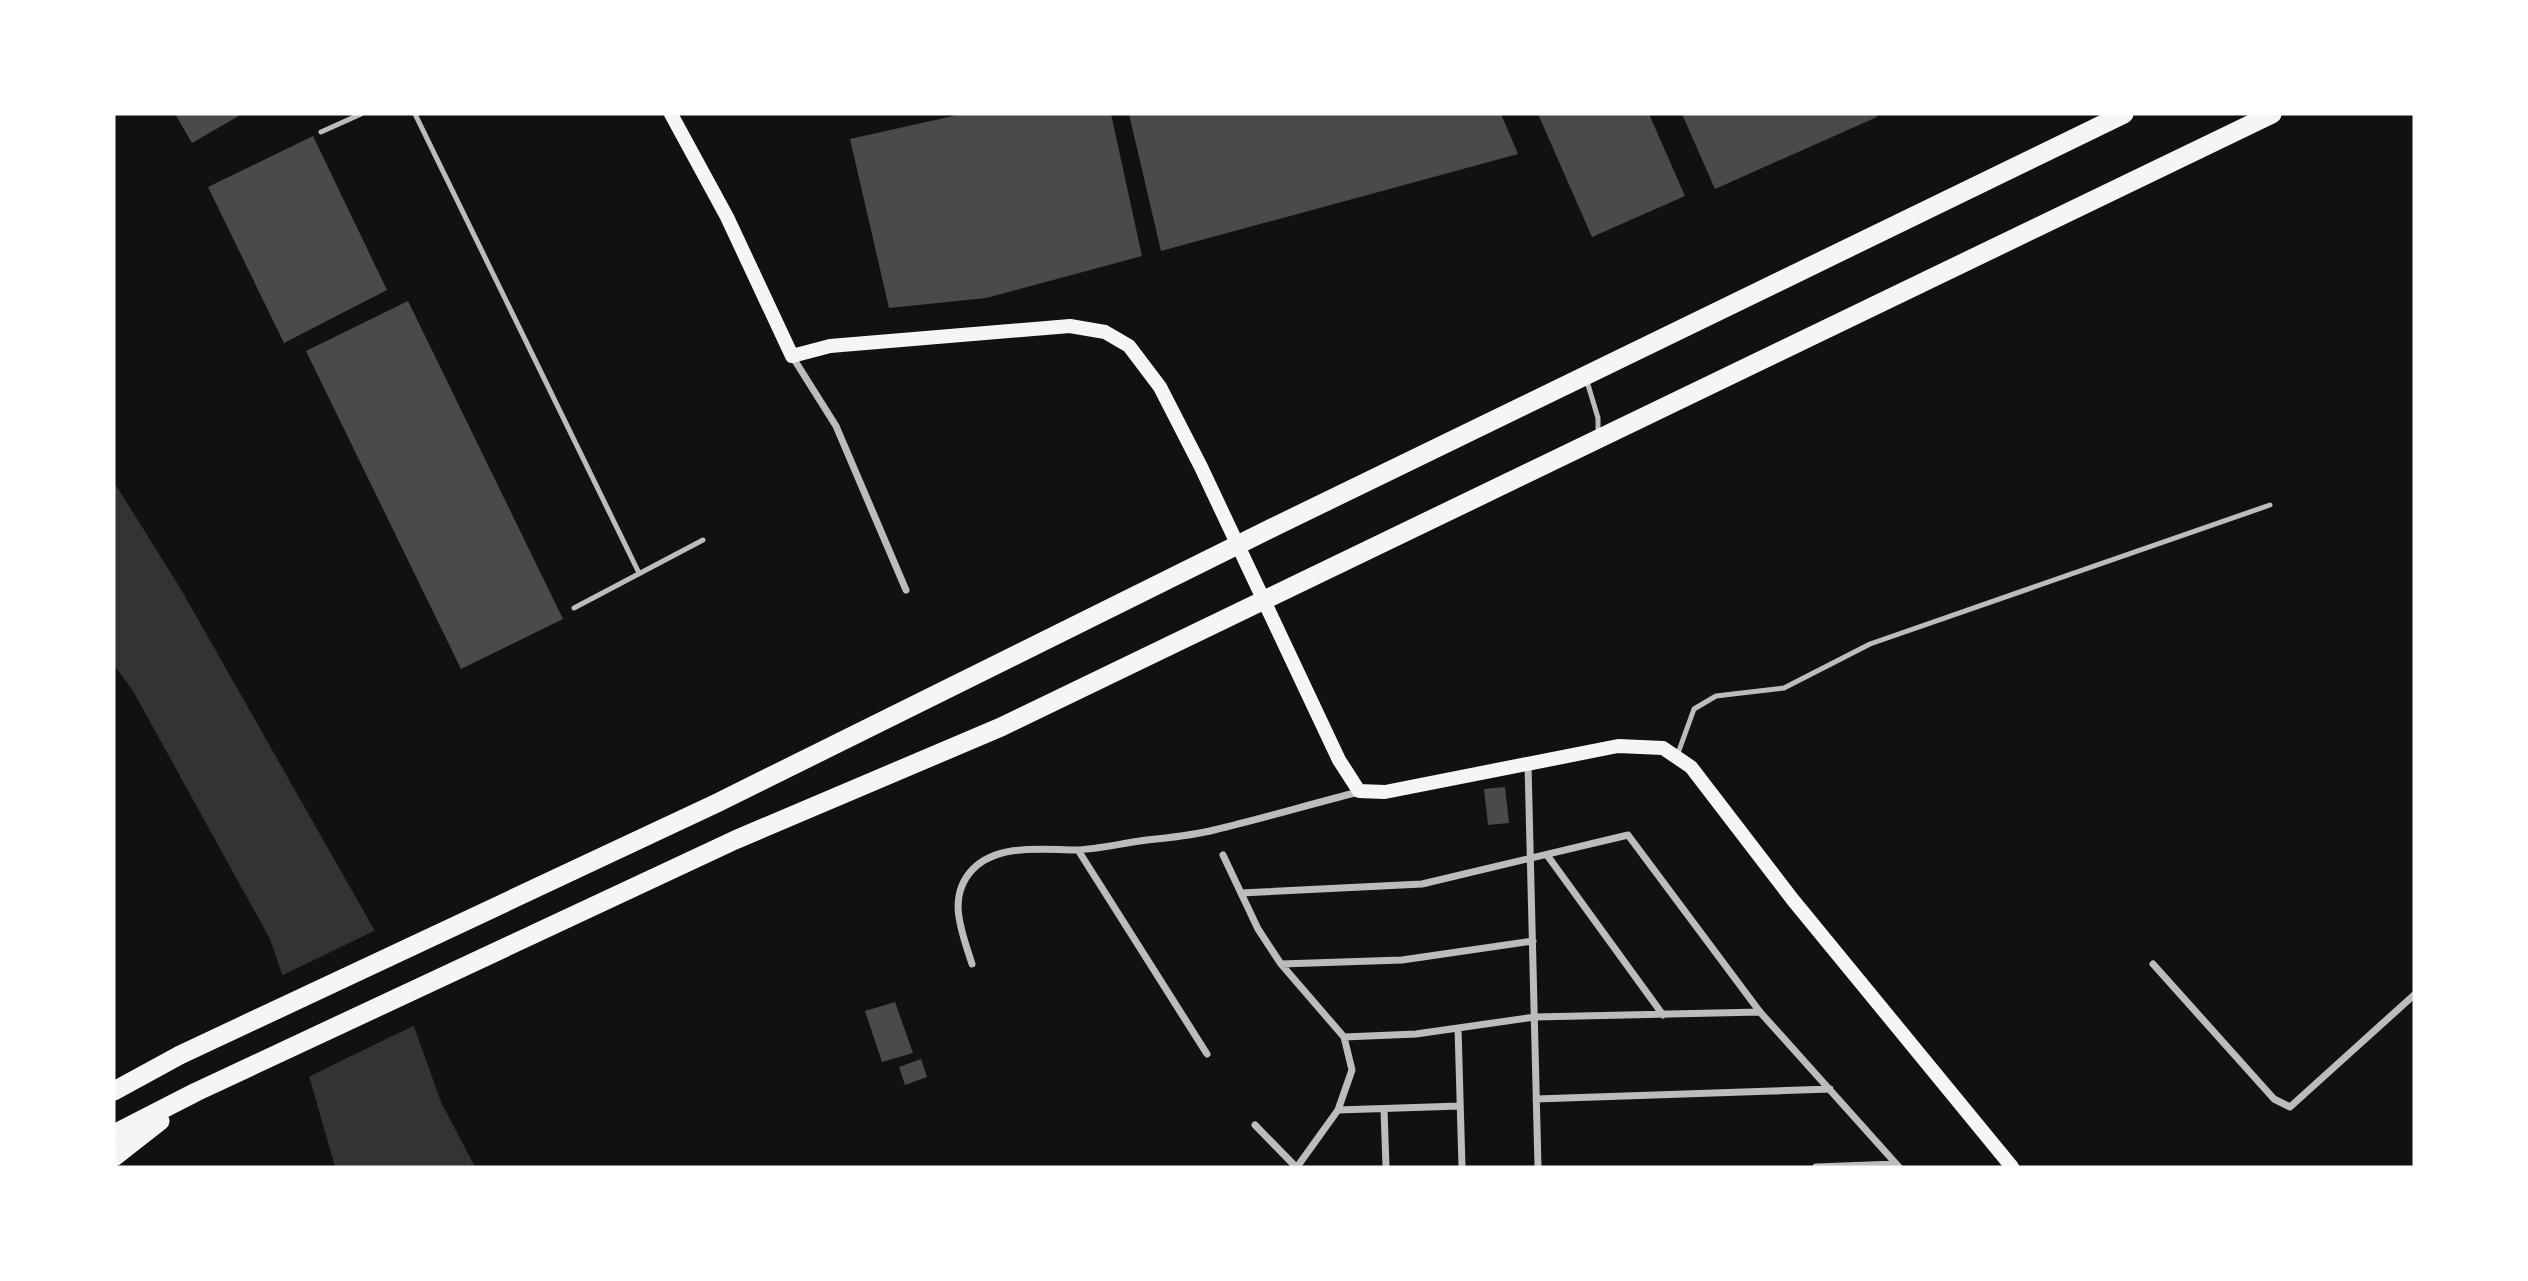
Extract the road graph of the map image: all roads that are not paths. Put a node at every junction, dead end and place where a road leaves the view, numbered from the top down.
1 (360, 114) edge
2 (415, 114) edge
3 (671, 114) edge
4 (2124, 114) edge
5 (2272, 114) edge
6 (321, 132) dead end
7 (792, 356) junction
8 (1585, 376) junction
9 (1599, 440) junction
10 (2270, 505) dead end
11 (703, 540) dead end
12 (639, 573) junction
13 (906, 590) dead end
14 (574, 608) dead end
15 (1677, 756) junction
16 (1528, 765) junction
17 (1359, 792) junction
18 (1078, 850) junction
19 (1223, 855) dead end
20 (1547, 855) junction
21 (1531, 859) junction
22 (1241, 894) junction
23 (1533, 941) junction
24 (972, 964) dead end
25 (1281, 964) junction
26 (2154, 964) dead end
27 (2414, 995) edge
28 (1760, 1012) junction
29 (1663, 1015) junction
30 (1535, 1017) junction
31 (1458, 1028) junction
32 (1344, 1037) junction
33 (1207, 1054) dead end
34 (136, 1078) junction
35 (114, 1082) edge
36 (1830, 1089) junction
37 (114, 1091) edge
38 (197, 1092) junction
39 (1536, 1099) junction
40 (1460, 1106) junction
41 (1384, 1109) junction
42 (1338, 1110) junction
43 (1255, 1125) dead end
44 (114, 1134) edge
45 (114, 1157) edge
46 (1897, 1166) edge
47 (1297, 1167) edge
48 (1386, 1167) edge
49 (1462, 1167) edge
50 (1538, 1167) edge
51 (1816, 1167) edge
52 (2012, 1167) edge

1 - 6 lane
2 - 12 lane
3 - 7 main road
4 - 8 highway
5 - 9 highway
7 - 13 street
7 - 17 main road
8 - 9 lane
8 - 34 highway
9 - 38 highway
10 - 15 lane
11 - 12 lane
12 - 14 lane
15 - 16 main road
15 - 52 main road
16 - 17 main road
16 - 21 street
17 - 18 street
18 - 24 street
18 - 33 street
19 - 22 street
20 - 21 street
20 - 28 street
20 - 29 street
21 - 22 street
21 - 23 street
22 - 25 street
23 - 25 street
23 - 30 street
25 - 32 street
26 - 27 street
28 - 29 street
28 - 36 street
29 - 30 street
30 - 31 street
30 - 39 street
31 - 32 street
31 - 40 street
32 - 42 street
34 - 35 highway
34 - 37 highway
36 - 39 street
36 - 46 street
38 - 44 highway
38 - 45 highway
39 - 50 street
40 - 41 street
40 - 49 street
41 - 42 street
41 - 48 street
42 - 47 street
43 - 47 street
46 - 51 street

